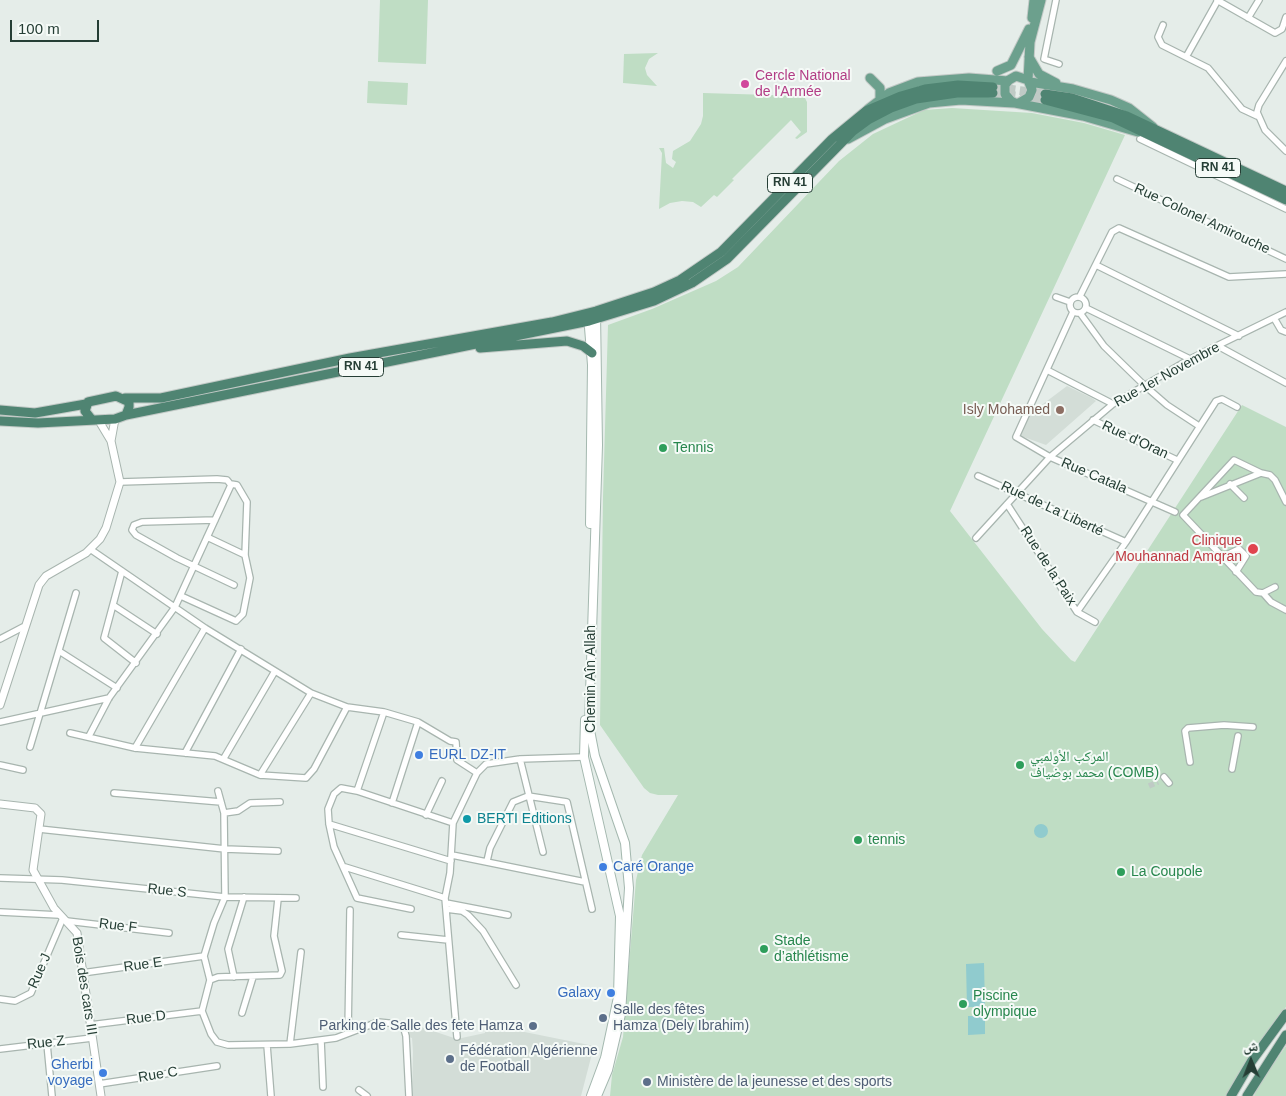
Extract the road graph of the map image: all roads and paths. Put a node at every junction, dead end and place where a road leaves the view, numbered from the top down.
1 (1034, 0) edge
2 (1040, 0) edge
3 (1056, 0) edge
4 (1218, 0) edge
5 (1259, 0) edge
6 (1248, 18) junction
7 (1286, 18) edge
8 (1163, 24) dead end
9 (1030, 27) junction
10 (1028, 54) junction
11 (1186, 57) junction
12 (1286, 62) edge
13 (1060, 64) dead end
14 (997, 70) dead end
15 (1017, 76) junction
16 (870, 78) dead end
17 (1008, 81) junction
18 (1029, 81) junction
19 (1073, 89) junction
20 (1045, 97) tunnel mouth
21 (880, 99) junction
22 (1017, 103) junction
23 (866, 111) junction
24 (1257, 116) junction
25 (1153, 132) junction
26 (1140, 139) dead end
27 (841, 143) junction
28 (1286, 151) edge
29 (1117, 180) dead end
30 (1286, 191) edge
31 (1286, 200) edge
32 (1286, 209) edge
33 (1286, 259) edge
34 (1096, 265) junction
35 (1286, 274) edge
36 (1080, 296) junction
37 (1056, 297) dead end
38 (1070, 302) junction
39 (1086, 308) junction
40 (1286, 312) edge
41 (1077, 313) junction
42 (592, 316) junction
43 (1274, 318) junction
44 (1286, 332) edge
45 (1239, 336) junction
46 (1218, 346) junction
47 (460, 348) junction
48 (592, 353) junction
49 (1190, 359) junction
50 (1047, 370) junction
51 (1286, 383) edge
52 (1144, 385) junction
53 (125, 398) junction
54 (86, 404) junction
55 (1113, 404) junction
56 (1237, 407) dead end
57 (0, 410) edge
58 (126, 415) junction
59 (115, 419) junction
60 (96, 420) junction
61 (1092, 420) junction
62 (0, 421) edge
63 (1199, 426) junction
64 (111, 441) junction
65 (1050, 457) junction
66 (1177, 460) junction
67 (1261, 473) junction
68 (978, 476) dead end
69 (120, 482) junction
70 (230, 484) junction
71 (1230, 484) junction
72 (1018, 492) junction
73 (1244, 498) dead end
74 (1197, 499) junction
75 (1152, 501) junction
76 (1286, 502) edge
77 (1008, 504) junction
78 (1174, 512) dead end
79 (215, 520) junction
80 (207, 536) junction
81 (976, 538) dead end
82 (1126, 542) junction
83 (90, 549) junction
84 (245, 555) junction
85 (1222, 557) junction
86 (194, 566) junction
87 (122, 571) junction
88 (1236, 572) junction
89 (234, 584) dead end
90 (1275, 587) dead end
91 (76, 593) dead end
92 (1264, 593) junction
93 (181, 596) junction
94 (113, 605) junction
95 (175, 607) junction
96 (1286, 610) edge
97 (1078, 612) junction
98 (1095, 622) dead end
99 (23, 628) junction
100 (205, 628) junction
101 (157, 634) junction
102 (0, 640) edge
103 (241, 649) junction
104 (60, 651) junction
105 (136, 663) junction
106 (275, 671) junction
107 (117, 688) junction
108 (311, 693) junction
109 (109, 698) junction
110 (0, 705) edge
111 (347, 707) junction
112 (384, 712) junction
113 (40, 713) junction
114 (0, 722) edge
115 (418, 722) junction
116 (1253, 727) dead end
117 (70, 733) dead end
118 (90, 736) junction
119 (1238, 736) dead end
120 (30, 747) dead end
121 (135, 748) junction
122 (185, 752) junction
123 (595, 756) junction
124 (584, 757) junction
125 (224, 758) junction
126 (520, 759) junction
127 (1190, 762) dead end
128 (0, 766) edge
129 (1232, 769) dead end
130 (23, 770) dead end
131 (477, 774) junction
132 (260, 775) junction
133 (1164, 778) dead end
134 (442, 781) dead end
135 (1170, 783) dead end
136 (218, 791) dead end
137 (357, 791) junction
138 (114, 792) dead end
139 (528, 796) junction
140 (221, 802) junction
141 (280, 802) dead end
142 (392, 803) junction
143 (0, 804) edge
144 (224, 813) junction
145 (426, 815) junction
146 (453, 823) junction
147 (328, 824) junction
148 (39, 829) junction
149 (225, 849) junction
150 (278, 851) dead end
151 (543, 852) dead end
152 (451, 858) junction
153 (488, 861) junction
154 (345, 867) junction
155 (0, 878) edge
156 (38, 880) junction
157 (585, 882) junction
158 (629, 888) junction
159 (615, 891) junction
160 (225, 896) junction
161 (244, 897) junction
162 (296, 898) dead end
163 (278, 899) junction
164 (446, 904) junction
165 (411, 909) dead end
166 (592, 909) dead end
167 (350, 910) dead end
168 (0, 912) edge
169 (508, 915) dead end
170 (63, 918) junction
171 (169, 933) dead end
172 (401, 935) dead end
173 (448, 940) junction
174 (301, 952) dead end
175 (204, 956) junction
176 (82, 973) junction
177 (234, 977) junction
178 (253, 977) junction
179 (210, 980) junction
180 (516, 985) dead end
181 (0, 999) edge
182 (202, 1011) junction
183 (242, 1013) dead end
184 (1286, 1014) edge
185 (90, 1025) junction
186 (348, 1033) junction
187 (1286, 1035) edge
188 (457, 1037) dead end
189 (92, 1038) junction
190 (321, 1040) junction
191 (47, 1044) junction
192 (290, 1044) junction
193 (267, 1045) junction
194 (0, 1049) edge
195 (217, 1066) dead end
196 (99, 1084) junction
197 (323, 1087) dead end
198 (359, 1090) dead end
199 (52, 1096) edge
200 (101, 1096) edge
201 (271, 1096) edge
202 (367, 1096) edge
203 (409, 1096) edge
204 (591, 1096) edge
205 (597, 1096) edge
206 (1231, 1096) edge
207 (1247, 1096) edge

1 - 9 main road
2 - 10 main road
3 - 13 street
4 - 6 street
4 - 11 street
5 - 6 street
6 - 7 street
8 - 11 street
9 - 14 main road
9 - 15 main road
10 - 18 main road
10 - 19 main road
11 - 24 street
12 - 24 street
15 - 17 main road
15 - 18 main road
16 - 21 main road
17 - 21 main road
17 - 22 main road
18 - 19 main road
18 - 22 main road
19 - 25 main road
20 - 25 highway, RN 41
21 - 23 main road
22 - 25 main road
22 - 27 main road
23 - 27 highway, RN 41
23 - 42 highway, RN 41
24 - 28 street
25 - 30 highway, RN 41
25 - 31 highway, RN 41
26 - 32 street
27 - 42 highway, RN 41
29 - 33 street, Rue Colonel Amirouche
34 - 35 street
34 - 36 street
34 - 45 street
36 - 38 street
36 - 39 street
37 - 38 street
38 - 41 street
39 - 41 street
39 - 49 street
40 - 43 street, Rue 1er Novembre
41 - 50 street
41 - 52 street
42 - 47 highway, RN 41
42 - 48 main road, Chemin Aîn Allah
42 - 53 highway, RN 41
42 - 123 main road, Chemin Aîn Allah
43 - 44 street
43 - 45 street, Rue 1er Novembre
45 - 46 street, Rue 1er Novembre
46 - 49 street, Rue 1er Novembre
46 - 51 street
47 - 48 highway
47 - 58 highway, RN 41
48 - 124 main road, Chemin Aîn Allah
49 - 52 street, Rue 1er Novembre
50 - 55 street
50 - 65 street, Rue Catala
52 - 55 street, Rue 1er Novembre
52 - 63 street
53 - 54 highway
53 - 58 highway
54 - 57 highway
54 - 60 highway
55 - 61 street, Rue 1er Novembre
56 - 63 street
58 - 59 highway
59 - 60 highway
59 - 64 street
60 - 62 highway
60 - 64 street
61 - 65 street, Rue 1er Novembre
61 - 66 street, Rue d'Oran
63 - 66 street
64 - 69 street
65 - 72 street, Rue 1er Novembre
65 - 75 street, Rue Catala
66 - 75 street
67 - 71 street
67 - 74 street
67 - 76 street
68 - 72 street, Rue de La Liberté
69 - 70 street
69 - 83 street
70 - 79 street
70 - 84 street
71 - 73 street
71 - 74 street
72 - 77 street, Rue 1er Novembre
72 - 82 street, Rue de La Liberté
74 - 85 street
75 - 78 street, Rue Catala
75 - 82 street
77 - 81 street, Rue 1er Novembre
77 - 97 street, Rue de la Paix
79 - 80 street
79 - 86 street
80 - 84 street
80 - 86 street
82 - 97 street
83 - 87 street
83 - 99 street
84 - 93 street
85 - 88 street
85 - 88 street
86 - 89 street
86 - 93 street
87 - 94 street
87 - 95 street
88 - 92 street
90 - 92 street
91 - 104 street
92 - 96 street
93 - 95 street
94 - 101 street
94 - 105 street
95 - 100 street
95 - 101 street
97 - 98 street, Rue de la Paix
99 - 102 street
99 - 110 street
100 - 103 street
100 - 121 street
101 - 105 street
103 - 106 street
103 - 122 street
104 - 107 street
104 - 113 street
105 - 107 street
106 - 108 street
106 - 125 street
107 - 109 street
108 - 111 street
108 - 132 street
109 - 113 street
109 - 118 street
111 - 112 street
111 - 132 street
112 - 115 street
112 - 137 street
113 - 114 street
113 - 120 street
115 - 131 street
115 - 142 street
116 - 127 street
117 - 118 street
118 - 121 street
119 - 129 street
121 - 122 street
122 - 125 street
123 - 124 main road
123 - 158 main road, Chemin Aîn Allah
124 - 126 street
124 - 159 main road, Chemin Aîn Allah
125 - 132 street
126 - 131 street
126 - 139 street
128 - 130 street
131 - 146 street
133 - 135 street
134 - 145 street
136 - 140 street
137 - 142 street
137 - 147 street
138 - 140 street
139 - 151 street
139 - 153 street
139 - 157 street
140 - 144 street
141 - 144 street
142 - 145 street
143 - 148 street, Bois des cars III
144 - 149 street
145 - 146 street
146 - 152 street
147 - 152 street
147 - 154 street
148 - 149 street
148 - 156 street, Bois des cars III
149 - 150 street
149 - 160 street
152 - 153 street
152 - 164 street
153 - 157 street
154 - 164 street
154 - 165 street
155 - 156 street, Rue S
156 - 160 street, Rue S
156 - 170 street, Bois des cars III
157 - 166 street
158 - 159 main road
158 - 205 main road, Chemin Aîn Allah
159 - 204 main road, Chemin Aîn Allah
160 - 161 street, Rue S
160 - 175 street
161 - 163 street, Rue S
161 - 177 street
162 - 163 street, Rue S
163 - 178 street
164 - 169 street
164 - 173 street
164 - 180 street
167 - 186 street
168 - 170 street, Rue F
170 - 171 street, Rue F
170 - 176 street, Bois des cars III
170 - 181 street, Rue J
172 - 173 street
173 - 188 street
174 - 192 street
175 - 176 street, Rue E
175 - 179 street
176 - 185 street, Bois des cars III
177 - 178 street
177 - 179 street
178 - 183 street
179 - 182 street
182 - 185 street, Rue D
182 - 193 street
184 - 206 highway
185 - 189 street, Bois des cars III
186 - 190 street
186 - 203 street
187 - 207 highway
189 - 191 street, Rue Z
189 - 196 street, Bois des cars III
190 - 192 street
190 - 197 street
191 - 194 street, Rue Z
191 - 199 street
192 - 193 street
193 - 201 street
195 - 196 street, Rue C
196 - 200 street, Bois des cars III
198 - 202 street

